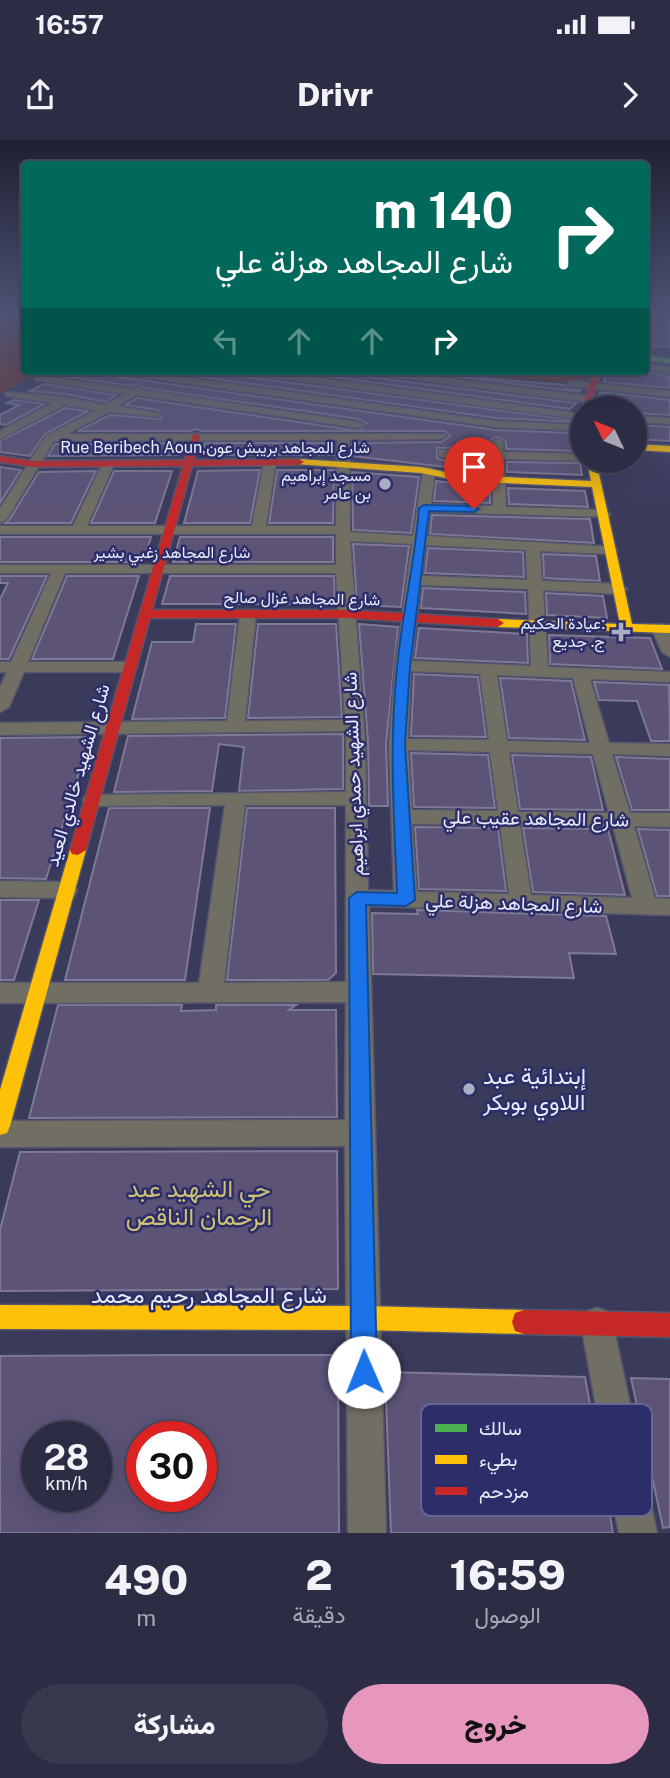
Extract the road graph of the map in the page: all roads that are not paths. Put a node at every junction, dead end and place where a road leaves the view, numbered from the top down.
1 (37, 379) edge
2 (45, 379) edge
3 (103, 379) edge
4 (156, 379) edge
5 (187, 379) edge
6 (211, 379) edge
7 (266, 379) edge
8 (307, 379) edge
9 (321, 379) edge
10 (375, 379) edge
11 (428, 379) edge
12 (484, 379) edge
13 (488, 379) edge
14 (499, 379) edge
15 (318, 381) junction
16 (540, 382) junction
17 (205, 383) junction
18 (90, 386) junction
19 (365, 388) junction
20 (250, 390) junction
21 (590, 391) edge
22 (134, 392) junction
23 (533, 392) junction
24 (412, 394) junction
25 (670, 394) edge
26 (5, 396) edge
27 (298, 397) junction
28 (180, 399) junction
29 (63, 401) junction
30 (466, 401) junction
31 (346, 403) junction
32 (227, 406) junction
33 (108, 408) junction
34 (521, 408) junction
35 (395, 410) junction
36 (276, 413) junction
37 (217, 414) dead end
38 (570, 414) edge
39 (155, 415) junction
40 (451, 418) junction
41 (31, 419) junction
42 (386, 419) dead end
43 (206, 421) dead end
44 (266, 421) dead end
45 (670, 421) edge
46 (503, 424) junction
47 (77, 426) junction
48 (570, 427) edge
49 (345, 431) junction
50 (0, 436) edge
51 (121, 436) junction
52 (190, 436) junction
53 (305, 436) junction
54 (441, 436) junction
55 (660, 437) edge
56 (50, 438) junction
57 (443, 453) junction
58 (497, 454) junction
59 (570, 457) edge
60 (0, 459) edge
61 (270, 462) junction
62 (188, 463) junction
63 (341, 463) junction
64 (33, 464) junction
65 (108, 464) junction
66 (437, 473) junction
67 (594, 473) edge
68 (500, 480) junction
69 (596, 484) junction
70 (6, 495) edge
71 (424, 508) junction
72 (500, 510) junction
73 (604, 514) junction
74 (0, 519) edge
75 (170, 529) junction
76 (0, 530) edge
77 (78, 530) junction
78 (258, 530) junction
79 (343, 533) junction
80 (422, 540) junction
81 (533, 546) junction
82 (610, 550) junction
83 (0, 569) edge
84 (60, 569) junction
85 (343, 569) junction
86 (158, 570) junction
87 (415, 580) junction
88 (536, 586) junction
89 (619, 589) junction
90 (144, 614) junction
91 (248, 614) junction
92 (345, 614) junction
93 (409, 619) junction
94 (537, 625) junction
95 (627, 628) junction
96 (665, 629) edge
97 (670, 652) edge
98 (403, 666) junction
99 (8, 667) edge
100 (129, 667) junction
101 (488, 669) junction
102 (540, 672) junction
103 (580, 674) junction
104 (670, 677) edge
105 (0, 707) edge
106 (355, 725) junction
107 (112, 727) junction
108 (235, 727) junction
109 (0, 729) edge
110 (398, 744) junction
111 (499, 746) junction
112 (600, 749) junction
113 (670, 750) edge
114 (357, 798) junction
115 (236, 799) junction
116 (93, 800) junction
117 (402, 817) junction
118 (510, 817) junction
119 (621, 820) junction
120 (670, 820) edge
121 (0, 889) edge
122 (66, 890) junction
123 (357, 898) junction
124 (406, 900) junction
125 (521, 903) junction
126 (646, 906) junction
127 (670, 907) edge
128 (359, 992) junction
129 (0, 993) edge
130 (37, 993) junction
131 (210, 993) junction
132 (0, 1126) edge
133 (359, 1133) junction
134 (0, 1134) edge
135 (0, 1317) edge
136 (363, 1318) junction
137 (597, 1324) junction
138 (670, 1325) edge
139 (613, 1404) edge
140 (367, 1533) edge

1 - 26 street
2 - 18 street
3 - 18 street
4 - 22 street
5 - 17 street
6 - 17 street
7 - 20 street
8 - 15 street
9 - 15 street
10 - 19 street
11 - 24 street
12 - 30 street
13 - 23 street
14 - 16 street
15 - 19 street
15 - 27 street
16 - 21 street
16 - 23 street
17 - 20 street
17 - 28 street
18 - 22 street
18 - 29 street
19 - 24 street
19 - 31 street
20 - 27 street
20 - 32 street
21 - 23 street
21 - 25 street
22 - 28 street
22 - 33 street
23 - 34 street
24 - 30 street
24 - 35 street
26 - 29 street
27 - 31 street
27 - 36 street
28 - 32 street
28 - 39 street
29 - 33 street
29 - 41 street
30 - 34 street
30 - 40 street
31 - 35 street
31 - 49 street
32 - 36 street
32 - 37 street
33 - 39 street
33 - 47 street
34 - 38 street
34 - 46 street
35 - 40 street
35 - 42 street
36 - 44 street
36 - 49 street
39 - 51 street
40 - 46 street
40 - 54 street
41 - 47 street
41 - 50 street
43 - 52 street
45 - 55 street
46 - 48 street
46 - 58 street
47 - 56 street
49 - 53 street
49 - 53 street
49 - 54 street
49 - 63 street, شارع الشهيد حمدي ابراهيم
51 - 52 street
51 - 56 street
52 - 53 street
52 - 62 street, شارع الشهيد خالدي العيد
54 - 57 street
56 - 64 street
57 - 58 street
57 - 66 street
58 - 59 street
58 - 68 street
60 - 64 street, Rue Beribech Aoun,شارع المجاهد بريبش عون
61 - 62 street, Rue Beribech Aoun,شارع المجاهد بريبش عون
61 - 63 street, Rue Beribech Aoun,شارع المجاهد بريبش عون
61 - 78 street
62 - 65 street, Rue Beribech Aoun,شارع المجاهد بريبش عون
62 - 75 street, شارع الشهيد خالدي العيد
63 - 66 street, Rue Beribech Aoun,شارع المجاهد بريبش عون
63 - 79 street, شارع الشهيد حمدي ابراهيم
64 - 65 street, Rue Beribech Aoun,شارع المجاهد بريبش عون
64 - 70 street
65 - 77 street
66 - 68 street, Rue Beribech Aoun,شارع المجاهد بريبش عون
66 - 71 street
67 - 69 street
68 - 69 street, Rue Beribech Aoun,شارع المجاهد بريبش عون
68 - 72 street
69 - 73 street
70 - 74 street
71 - 72 street
71 - 80 street
72 - 73 street
73 - 82 street
75 - 77 street
75 - 78 street
75 - 86 street, شارع الشهيد خالدي العيد
76 - 77 street
78 - 79 street
79 - 80 street
79 - 85 street, شارع الشهيد حمدي ابراهيم
80 - 81 street
80 - 87 street
81 - 82 street
81 - 88 street
82 - 89 street
83 - 84 street, شارع المجاهد زغبي بشير
84 - 86 street, شارع المجاهد زغبي بشير
84 - 99 street
85 - 86 street, شارع المجاهد زغبي بشير
85 - 92 street, شارع الشهيد حمدي ابراهيم
86 - 90 street, شارع الشهيد خالدي العيد
87 - 88 street
87 - 93 street
88 - 89 street
88 - 94 street
89 - 95 street
90 - 91 street, شارع المجاهد غزال صالح
90 - 100 street, شارع الشهيد خالدي العيد
91 - 92 street, شارع المجاهد غزال صالح
91 - 108 street
92 - 93 street, شارع المجاهد غزال صالح
92 - 106 street, شارع الشهيد حمدي ابراهيم
93 - 94 street, شارع المجاهد غزال صالح
93 - 98 street
94 - 95 street, شارع المجاهد غزال صالح
94 - 102 street
95 - 96 street, شارع المجاهد غزال صالح
96 - 97 street
98 - 101 street
98 - 110 street
99 - 100 street
99 - 105 street
100 - 107 street, شارع الشهيد خالدي العيد
101 - 102 street
101 - 111 street
102 - 103 street
103 - 104 street
103 - 112 street
106 - 108 street
106 - 114 street, شارع الشهيد حمدي ابراهيم
107 - 108 street
107 - 109 street
107 - 116 street, شارع الشهيد خالدي العيد
110 - 111 street
110 - 117 street
111 - 112 street
111 - 118 street
112 - 113 street
112 - 119 street
114 - 115 street
114 - 123 street, شارع الشهيد حمدي ابراهيم
115 - 116 street
115 - 131 street
116 - 122 street, شارع الشهيد خالدي العيد
117 - 118 street, شارع المجاهد عقيب علي
117 - 124 street
118 - 119 street, شارع المجاهد عقيب علي
118 - 125 street
119 - 120 street, شارع المجاهد عقيب علي
119 - 126 street
121 - 122 street
122 - 130 street, شارع الشهيد خالدي العيد
123 - 124 street, شارع المجاهد هزلة علي
123 - 128 street, شارع الشهيد حمدي ابراهيم
124 - 125 street, شارع المجاهد هزلة علي
125 - 126 street, شارع المجاهد هزلة علي
126 - 127 street, شارع المجاهد هزلة علي
128 - 131 street
128 - 133 street, شارع الشهيد حمدي ابراهيم
129 - 130 street
130 - 131 street
130 - 132 street, شارع الشهيد خالدي العيد
133 - 134 street
133 - 136 street, شارع الشهيد حمدي ابراهيم
135 - 136 street, شارع المجاهد رحيم محمد
136 - 137 street, شارع المجاهد رحيم محمد
136 - 140 street, شارع الشهيد حمدي ابراهيم
137 - 138 street, شارع المجاهد رحيم محمد
137 - 139 street

